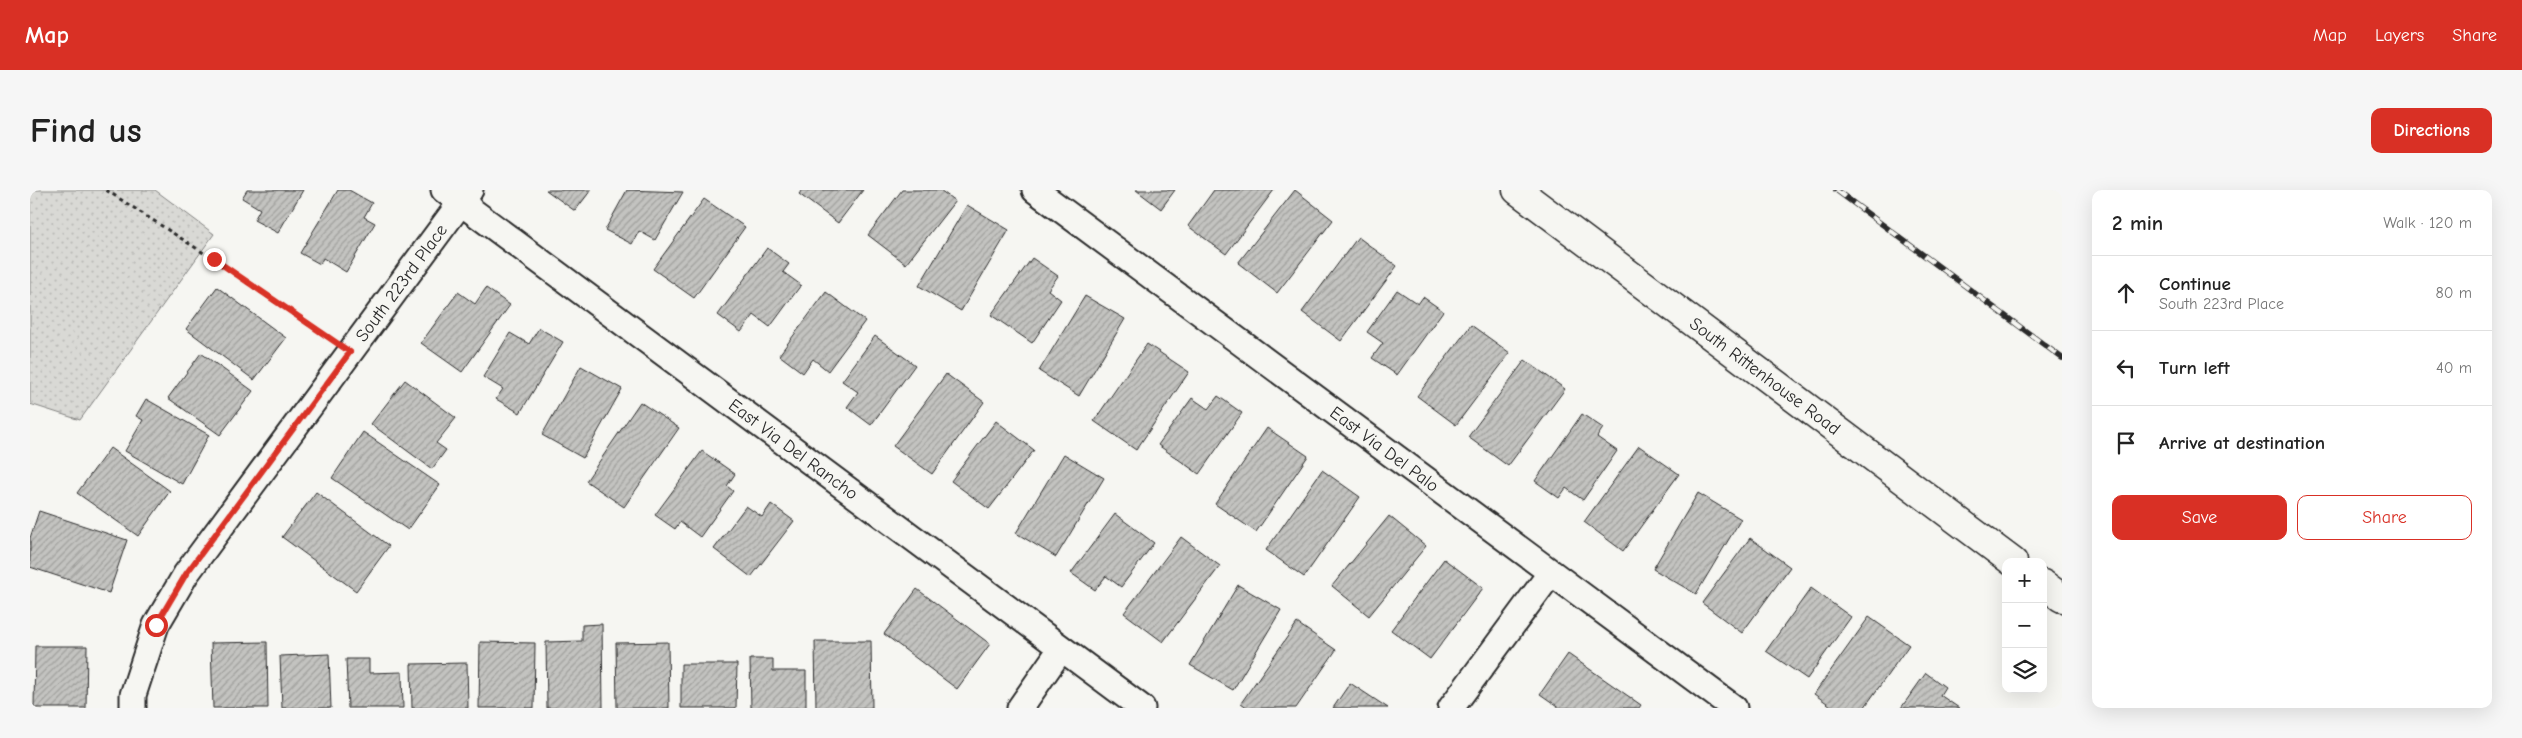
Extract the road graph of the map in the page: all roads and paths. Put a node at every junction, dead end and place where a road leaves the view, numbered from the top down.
1 (106, 190) edge
2 (1035, 190) edge
3 (1517, 190) edge
4 (459, 194) edge
5 (350, 352) junction
6 (2008, 558) edge
7 (1550, 574) junction
8 (2047, 587) edge
9 (2062, 598) edge
10 (1062, 649) junction
11 (133, 708) edge
12 (1020, 708) edge
13 (1142, 708) edge
14 (1451, 708) edge
15 (1734, 708) edge

1 - 5 path
2 - 7 street, East Via Del Palo
3 - 6 main road, South Rittenhouse Road
4 - 5 street, South 223rd Place
4 - 10 street, East Via Del Rancho
5 - 11 street, South 223rd Place
7 - 14 street
7 - 15 street, East Via Del Palo
8 - 9 main road
10 - 12 street
10 - 13 street, East Via Del Rancho

